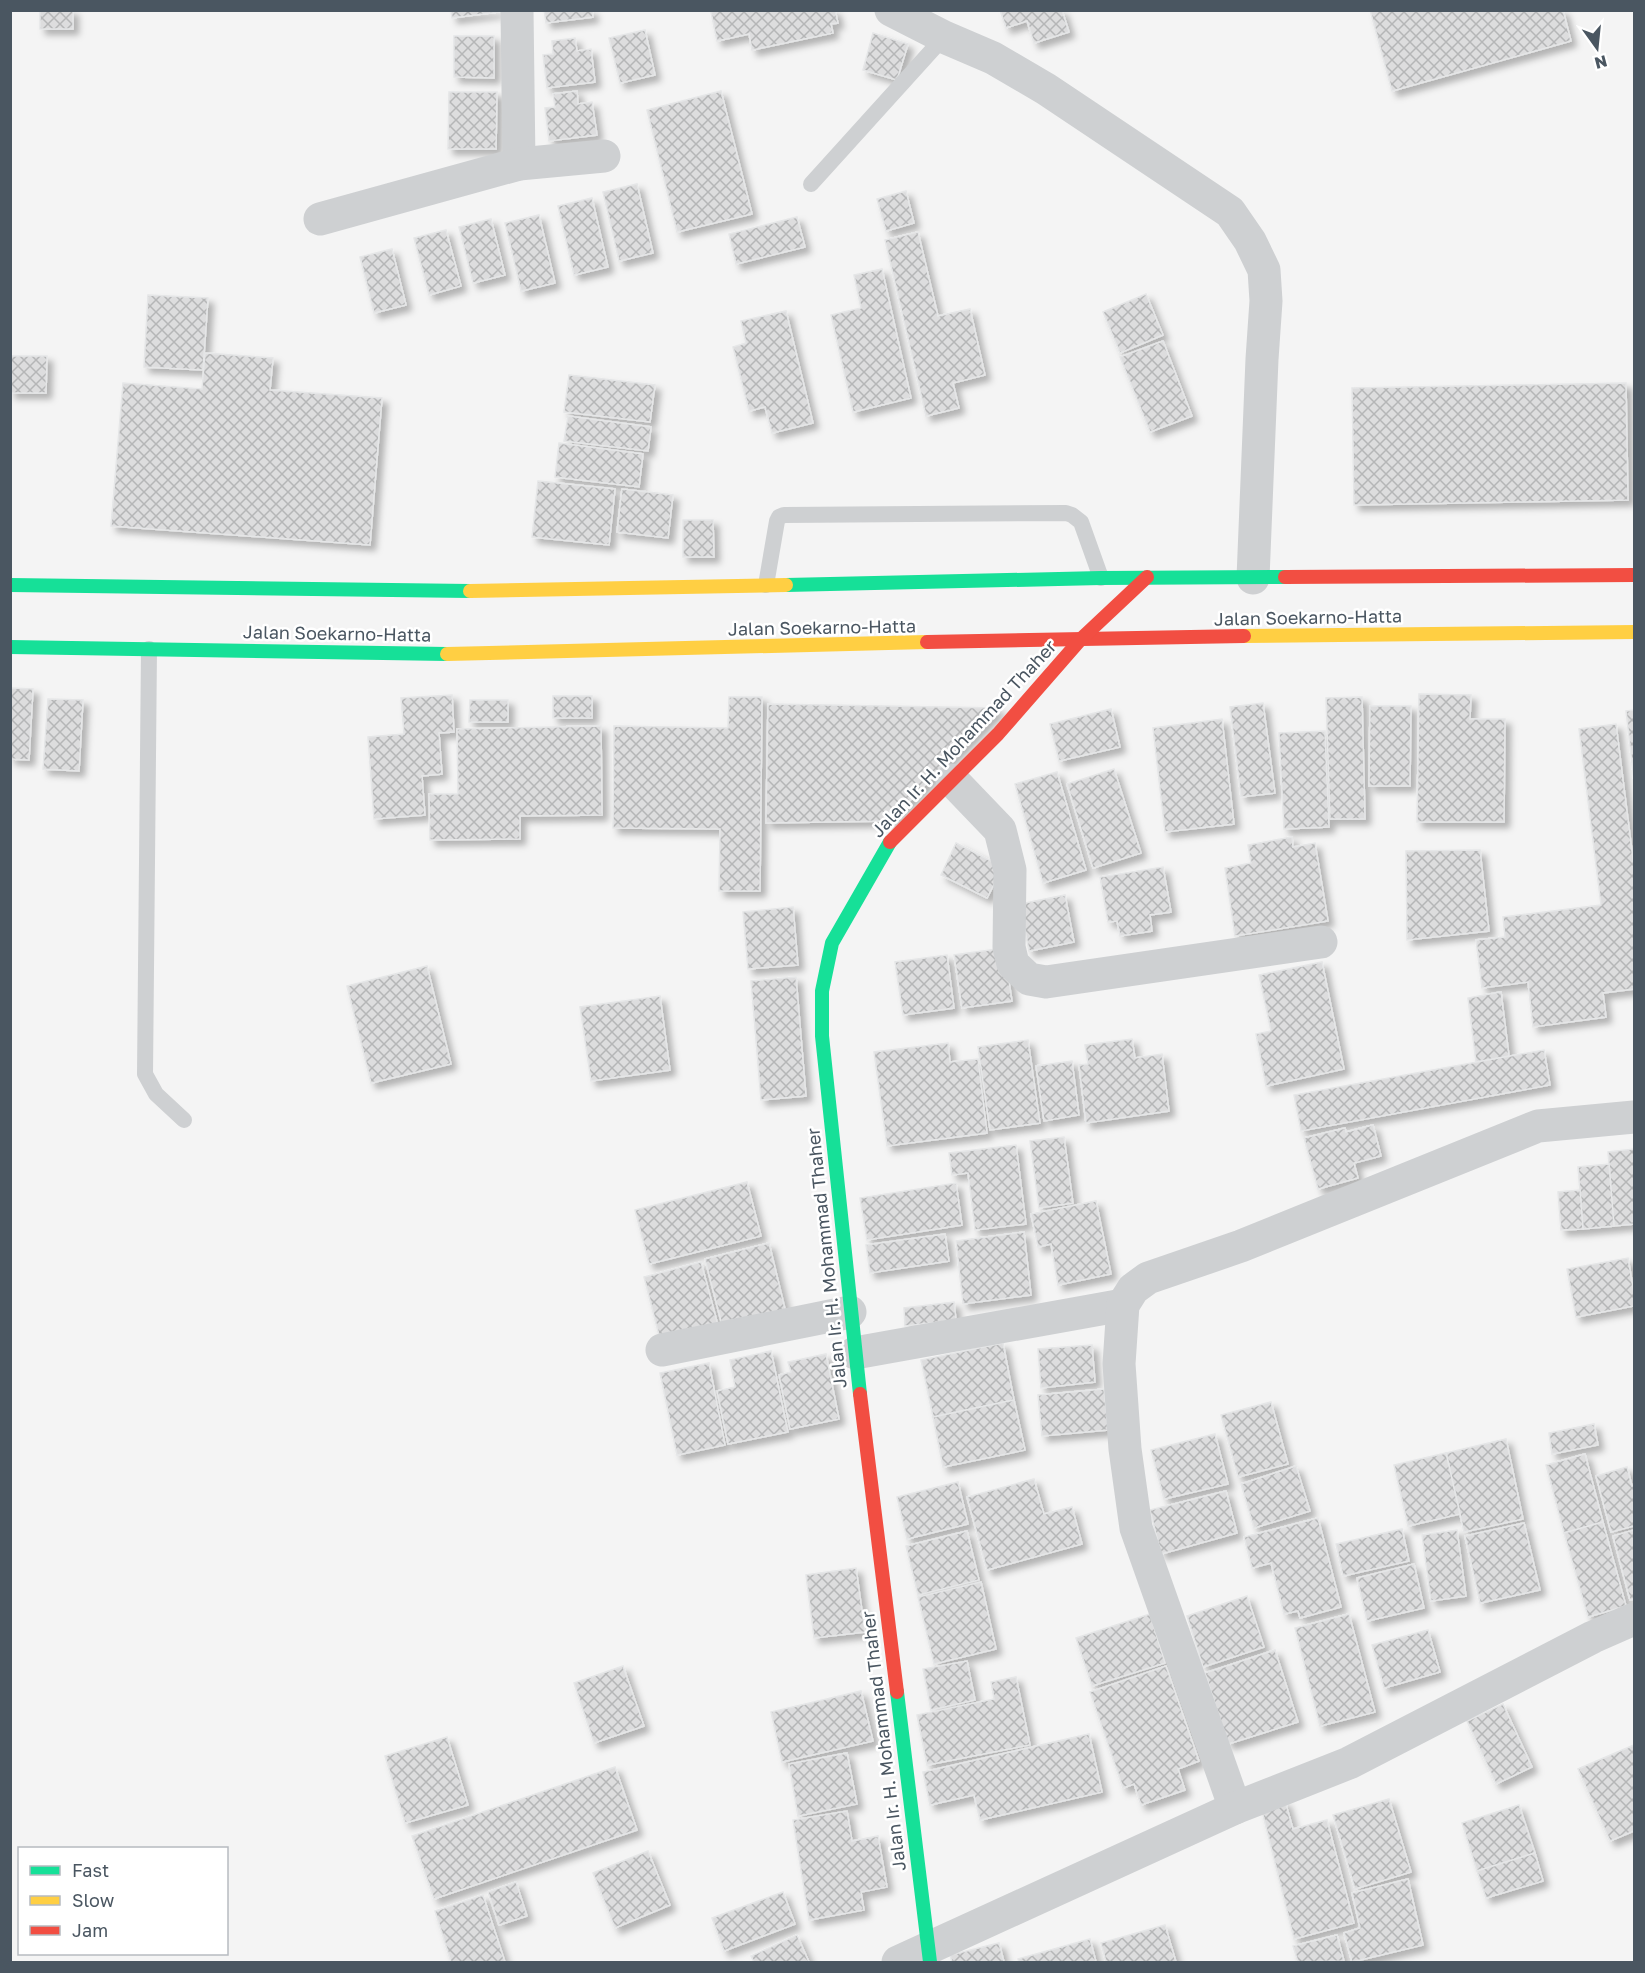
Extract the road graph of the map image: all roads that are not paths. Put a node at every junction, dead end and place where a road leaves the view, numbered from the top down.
1 (517, 10) edge
2 (891, 10) edge
3 (944, 38) junction
4 (604, 156) dead end
5 (519, 164) junction
6 (811, 184) dead end
7 (320, 219) dead end
8 (1635, 575) edge
9 (1147, 577) junction
10 (1101, 578) junction
11 (1253, 578) junction
12 (10, 585) edge
13 (766, 585) junction
14 (1635, 632) edge
15 (1081, 639) junction
16 (10, 647) edge
17 (148, 649) junction
18 (951, 780) junction
19 (1321, 942) dead end
20 (1635, 1117) edge
21 (184, 1120) dead end
22 (1123, 1305) junction
23 (850, 1312) junction
24 (662, 1350) dead end
25 (855, 1353) junction
26 (1635, 1618) edge
27 (1235, 1808) junction
28 (928, 1955) edge
29 (898, 1962) edge

1 - 5 street
2 - 3 street
3 - 6 lane
3 - 11 street
4 - 5 street
5 - 7 street
8 - 11 main road
9 - 10 main road
9 - 11 main road
9 - 15 main road, Jalan Ir. H. Mohammad Thaher
10 - 13 main road
10 - 13 lane
12 - 13 main road
14 - 15 main road, Jalan Soekarno-Hatta
15 - 17 main road, Jalan Soekarno-Hatta
15 - 18 main road, Jalan Ir. H. Mohammad Thaher
16 - 17 main road, Jalan Soekarno-Hatta
17 - 21 lane
18 - 19 street
18 - 23 main road, Jalan Ir. H. Mohammad Thaher
20 - 22 street
22 - 25 street
22 - 27 street
23 - 24 street
23 - 25 main road, Jalan Ir. H. Mohammad Thaher
25 - 28 main road, Jalan Ir. H. Mohammad Thaher
26 - 27 street
27 - 28 street
28 - 29 street

